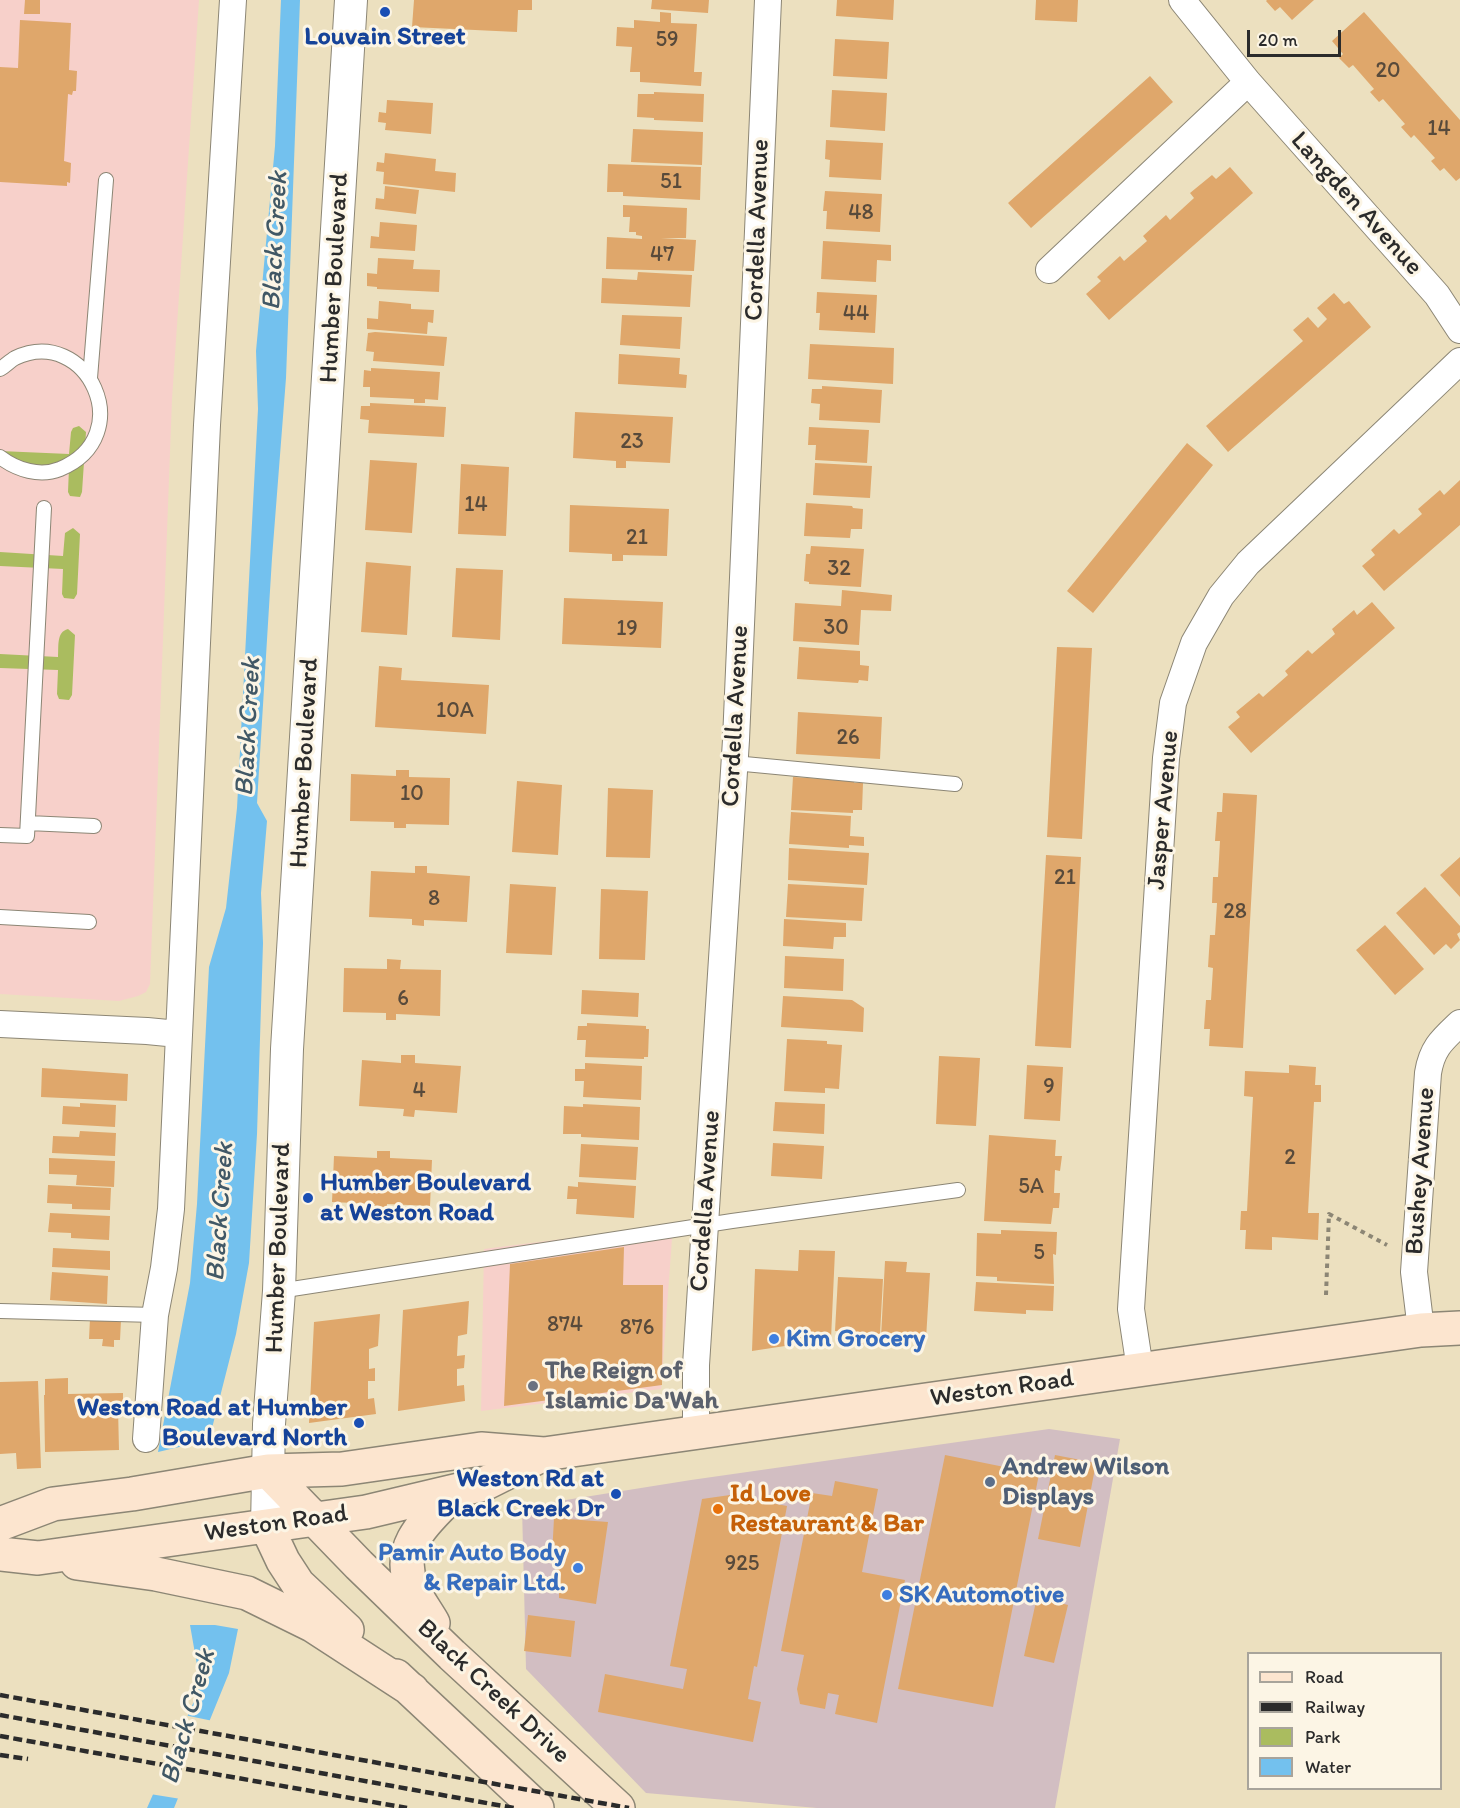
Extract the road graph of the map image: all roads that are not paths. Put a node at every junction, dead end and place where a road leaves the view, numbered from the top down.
1 (233, 0) edge
2 (351, 0) edge
3 (768, 0) edge
4 (1182, 0) edge
5 (1248, 82) junction
6 (106, 180) dead end
7 (1049, 270) dead end
8 (1460, 330) edge
9 (1460, 361) edge
10 (0, 369) edge
11 (90, 378) junction
12 (0, 457) edge
13 (44, 508) dead end
14 (734, 764) junction
15 (954, 784) dead end
16 (27, 823) junction
17 (93, 826) dead end
18 (0, 835) edge
19 (0, 917) edge
20 (89, 922) dead end
21 (1460, 1023) edge
22 (0, 1024) edge
23 (178, 1034) junction
24 (958, 1190) dead end
25 (704, 1225) junction
26 (279, 1291) junction
27 (0, 1311) edge
28 (155, 1315) junction
29 (1460, 1328) edge
30 (1421, 1330) junction
31 (1140, 1369) junction
32 (696, 1431) junction
33 (146, 1439) dead end
34 (544, 1454) junction
35 (342, 1469) junction
36 (268, 1471) junction
37 (484, 1484) junction
38 (303, 1507) junction
39 (0, 1524) edge
40 (267, 1527) junction
41 (0, 1554) edge
42 (38, 1558) junction
43 (453, 1655) junction
44 (412, 1690) junction
45 (537, 1808) edge
46 (618, 1808) edge

1 - 23 street
2 - 26 street, Humber Boulevard
3 - 14 street, Cordella Avenue
4 - 5 street, Langden Avenue
5 - 7 street
5 - 8 street, Langden Avenue
6 - 11 lane
9 - 31 street, Jasper Avenue
10 - 11 lane
11 - 12 lane
13 - 16 lane
14 - 15 lane
14 - 25 street, Cordella Avenue
16 - 17 lane
16 - 18 lane
19 - 20 lane
21 - 30 street, Bushey Avenue
22 - 23 street
23 - 28 street
24 - 25 lane
25 - 26 lane
25 - 32 street, Cordella Avenue
26 - 36 street, Humber Boulevard
27 - 28 lane
28 - 33 street
29 - 30 main road, Weston Road
30 - 31 main road, Weston Road
31 - 32 main road, Weston Road
32 - 34 main road, Weston Road
34 - 35 main road, Weston Road
34 - 37 main road, Weston Road
35 - 36 main road, Weston Road
35 - 38 main road
36 - 38 main road, Black Creek Drive
36 - 39 main road, Weston Road
36 - 40 street, Humber Boulevard
37 - 38 main road, Weston Road
37 - 43 main road
38 - 40 main road, Weston Road
38 - 43 main road, Black Creek Drive
40 - 42 main road, Weston Road
40 - 44 main road
41 - 42 main road, Weston Road
42 - 44 main road
43 - 46 main road, Black Creek Drive
44 - 45 main road

